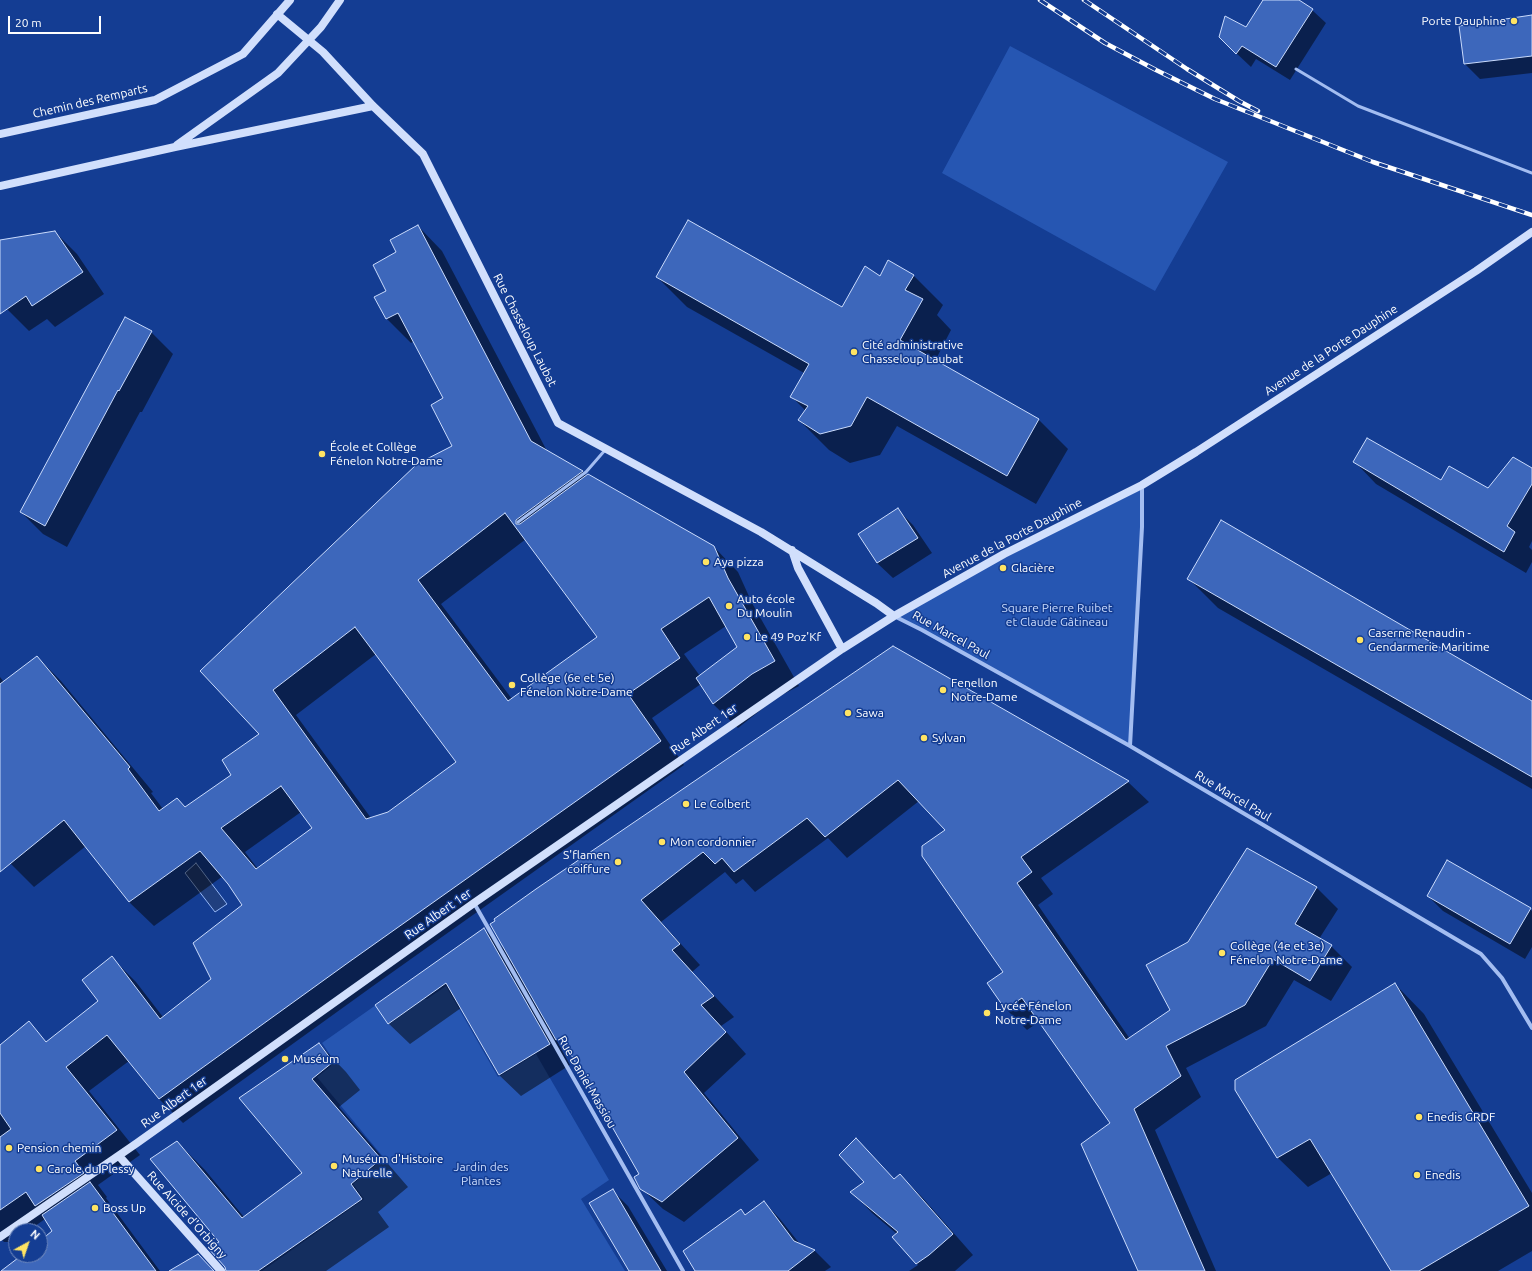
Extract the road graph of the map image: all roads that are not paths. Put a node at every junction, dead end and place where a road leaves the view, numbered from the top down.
1 (290, 0) edge
2 (340, 0) edge
3 (277, 14) junction
4 (309, 41) junction
5 (1296, 69) dead end
6 (373, 106) junction
7 (0, 134) edge
8 (175, 147) junction
9 (1532, 173) edge
10 (0, 186) edge
11 (1532, 232) edge
12 (606, 449) junction
13 (1142, 485) junction
14 (518, 522) dead end
15 (792, 550) junction
16 (894, 616) junction
17 (842, 648) junction
18 (1130, 746) junction
19 (474, 903) junction
20 (1532, 1028) edge
21 (119, 1156) junction
22 (0, 1238) edge
23 (221, 1271) edge
24 (683, 1271) edge

1 - 3 street, Chemin des Remparts
2 - 4 street
3 - 4 street
3 - 7 street, Chemin des Remparts
4 - 6 street, Rue Chasseloup Laubat
4 - 8 street
5 - 9 lane
6 - 8 street
6 - 12 street, Rue Chasseloup Laubat
8 - 10 street
11 - 13 street, Avenue de la Porte Dauphine
12 - 14 lane
12 - 15 street, Rue Chasseloup Laubat
13 - 16 street, Avenue de la Porte Dauphine
13 - 18 street
15 - 16 street, Rue Chasseloup Laubat
15 - 17 street
16 - 17 street, Rue Albert 1er
16 - 18 street, Rue Marcel Paul
17 - 19 street, Rue Albert 1er
18 - 20 street, Rue Marcel Paul
19 - 21 street, Rue Albert 1er
19 - 24 street, Rue Daniel Massiou
21 - 22 street, Rue Albert 1er
21 - 23 street, Rue Alcide d'Orbigny

